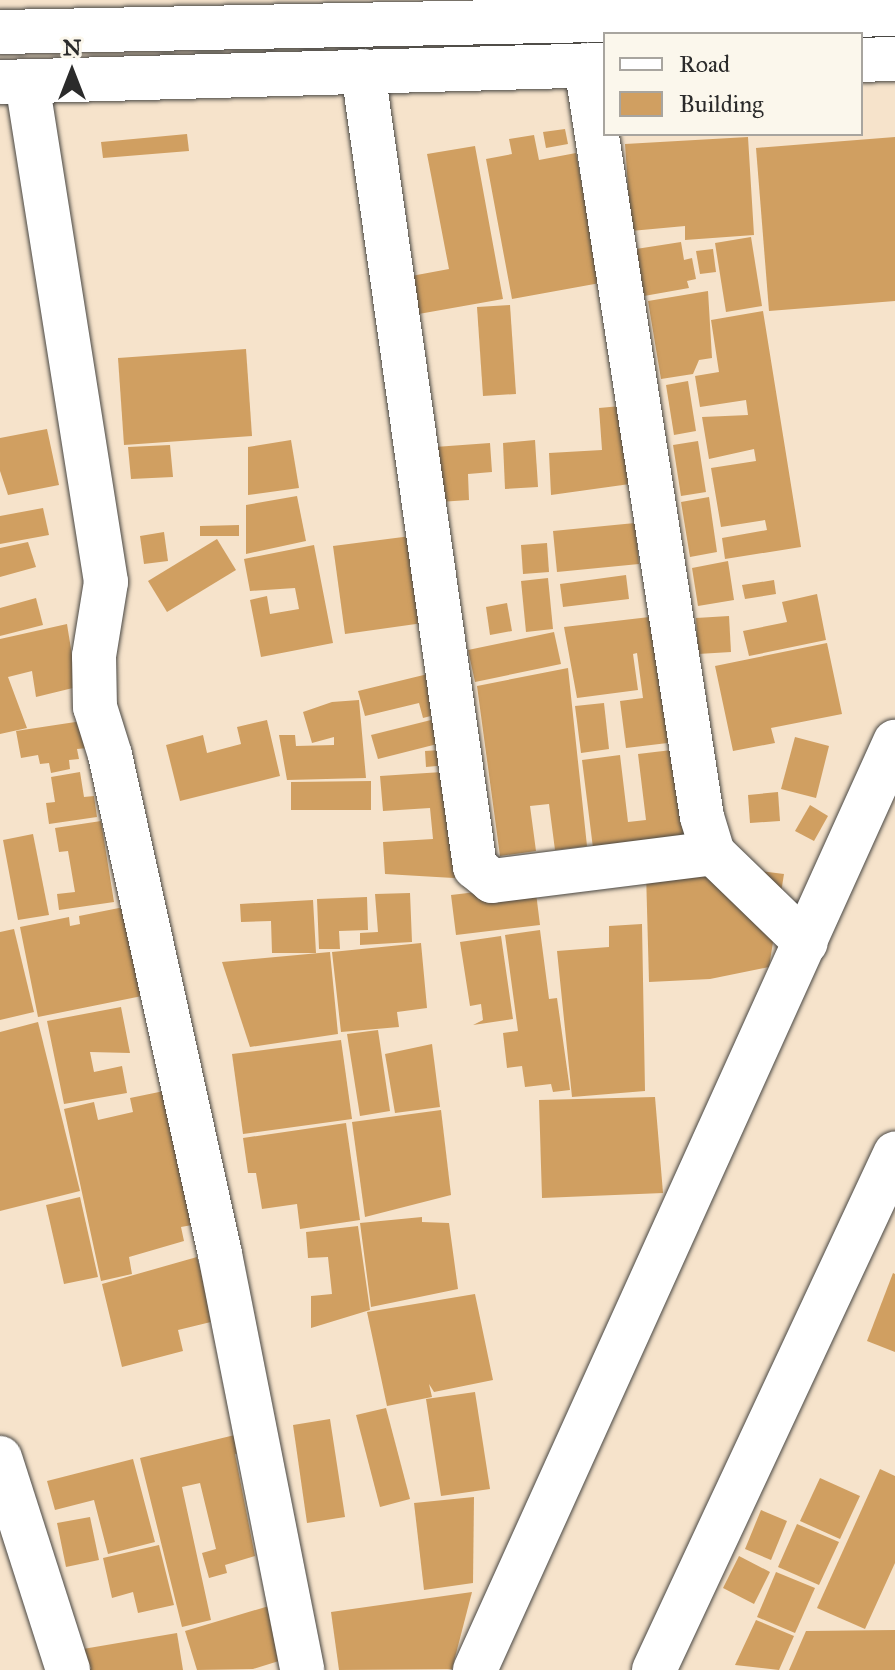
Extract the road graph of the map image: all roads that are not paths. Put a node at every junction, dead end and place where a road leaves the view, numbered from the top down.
1 (188, 14) edge
2 (895, 14) edge
3 (0, 32) edge
4 (895, 59) edge
5 (863, 60) edge
6 (596, 65) edge
7 (363, 71) junction
8 (14, 82) edge
9 (603, 115) edge
10 (606, 136) edge
11 (895, 742) edge
12 (713, 853) junction
13 (806, 943) junction
14 (895, 1154) edge
15 (0, 1458) edge
16 (10, 1524) edge
17 (68, 1670) edge
18 (302, 1670) edge
19 (475, 1670) edge
20 (654, 1670) edge

1 - 2 street
1 - 3 street
4 - 5 street
6 - 7 street
6 - 9 street
7 - 8 street
7 - 12 street
8 - 18 street
10 - 12 street
11 - 13 street
12 - 13 street
13 - 19 street
14 - 20 street
15 - 16 street
16 - 17 street

